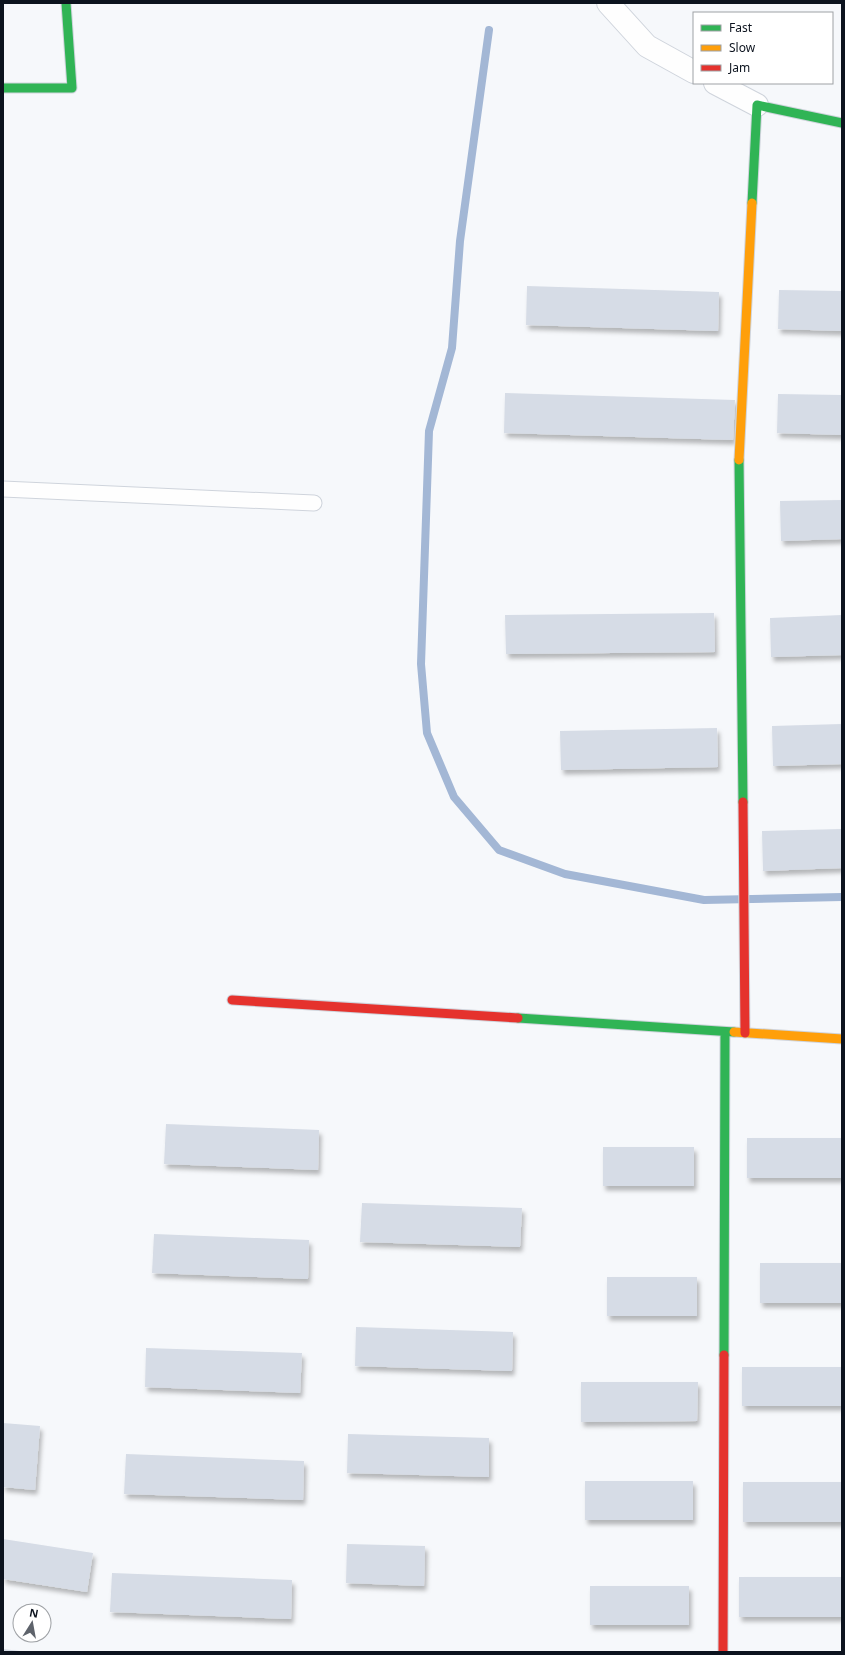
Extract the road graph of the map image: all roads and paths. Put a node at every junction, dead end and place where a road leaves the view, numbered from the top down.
1 (66, 3) edge
2 (608, 3) edge
3 (693, 71) edge
4 (717, 84) edge
5 (3, 88) edge
6 (757, 105) junction
7 (842, 123) edge
8 (3, 489) edge
9 (314, 503) dead end
10 (232, 1000) dead end
11 (725, 1032) junction
12 (745, 1033) junction
13 (842, 1039) edge
14 (723, 1652) edge

1 - 5 street
2 - 3 street
4 - 6 street
6 - 7 street
6 - 12 street
8 - 9 lane
10 - 11 street
11 - 12 street
11 - 14 street
12 - 13 street

